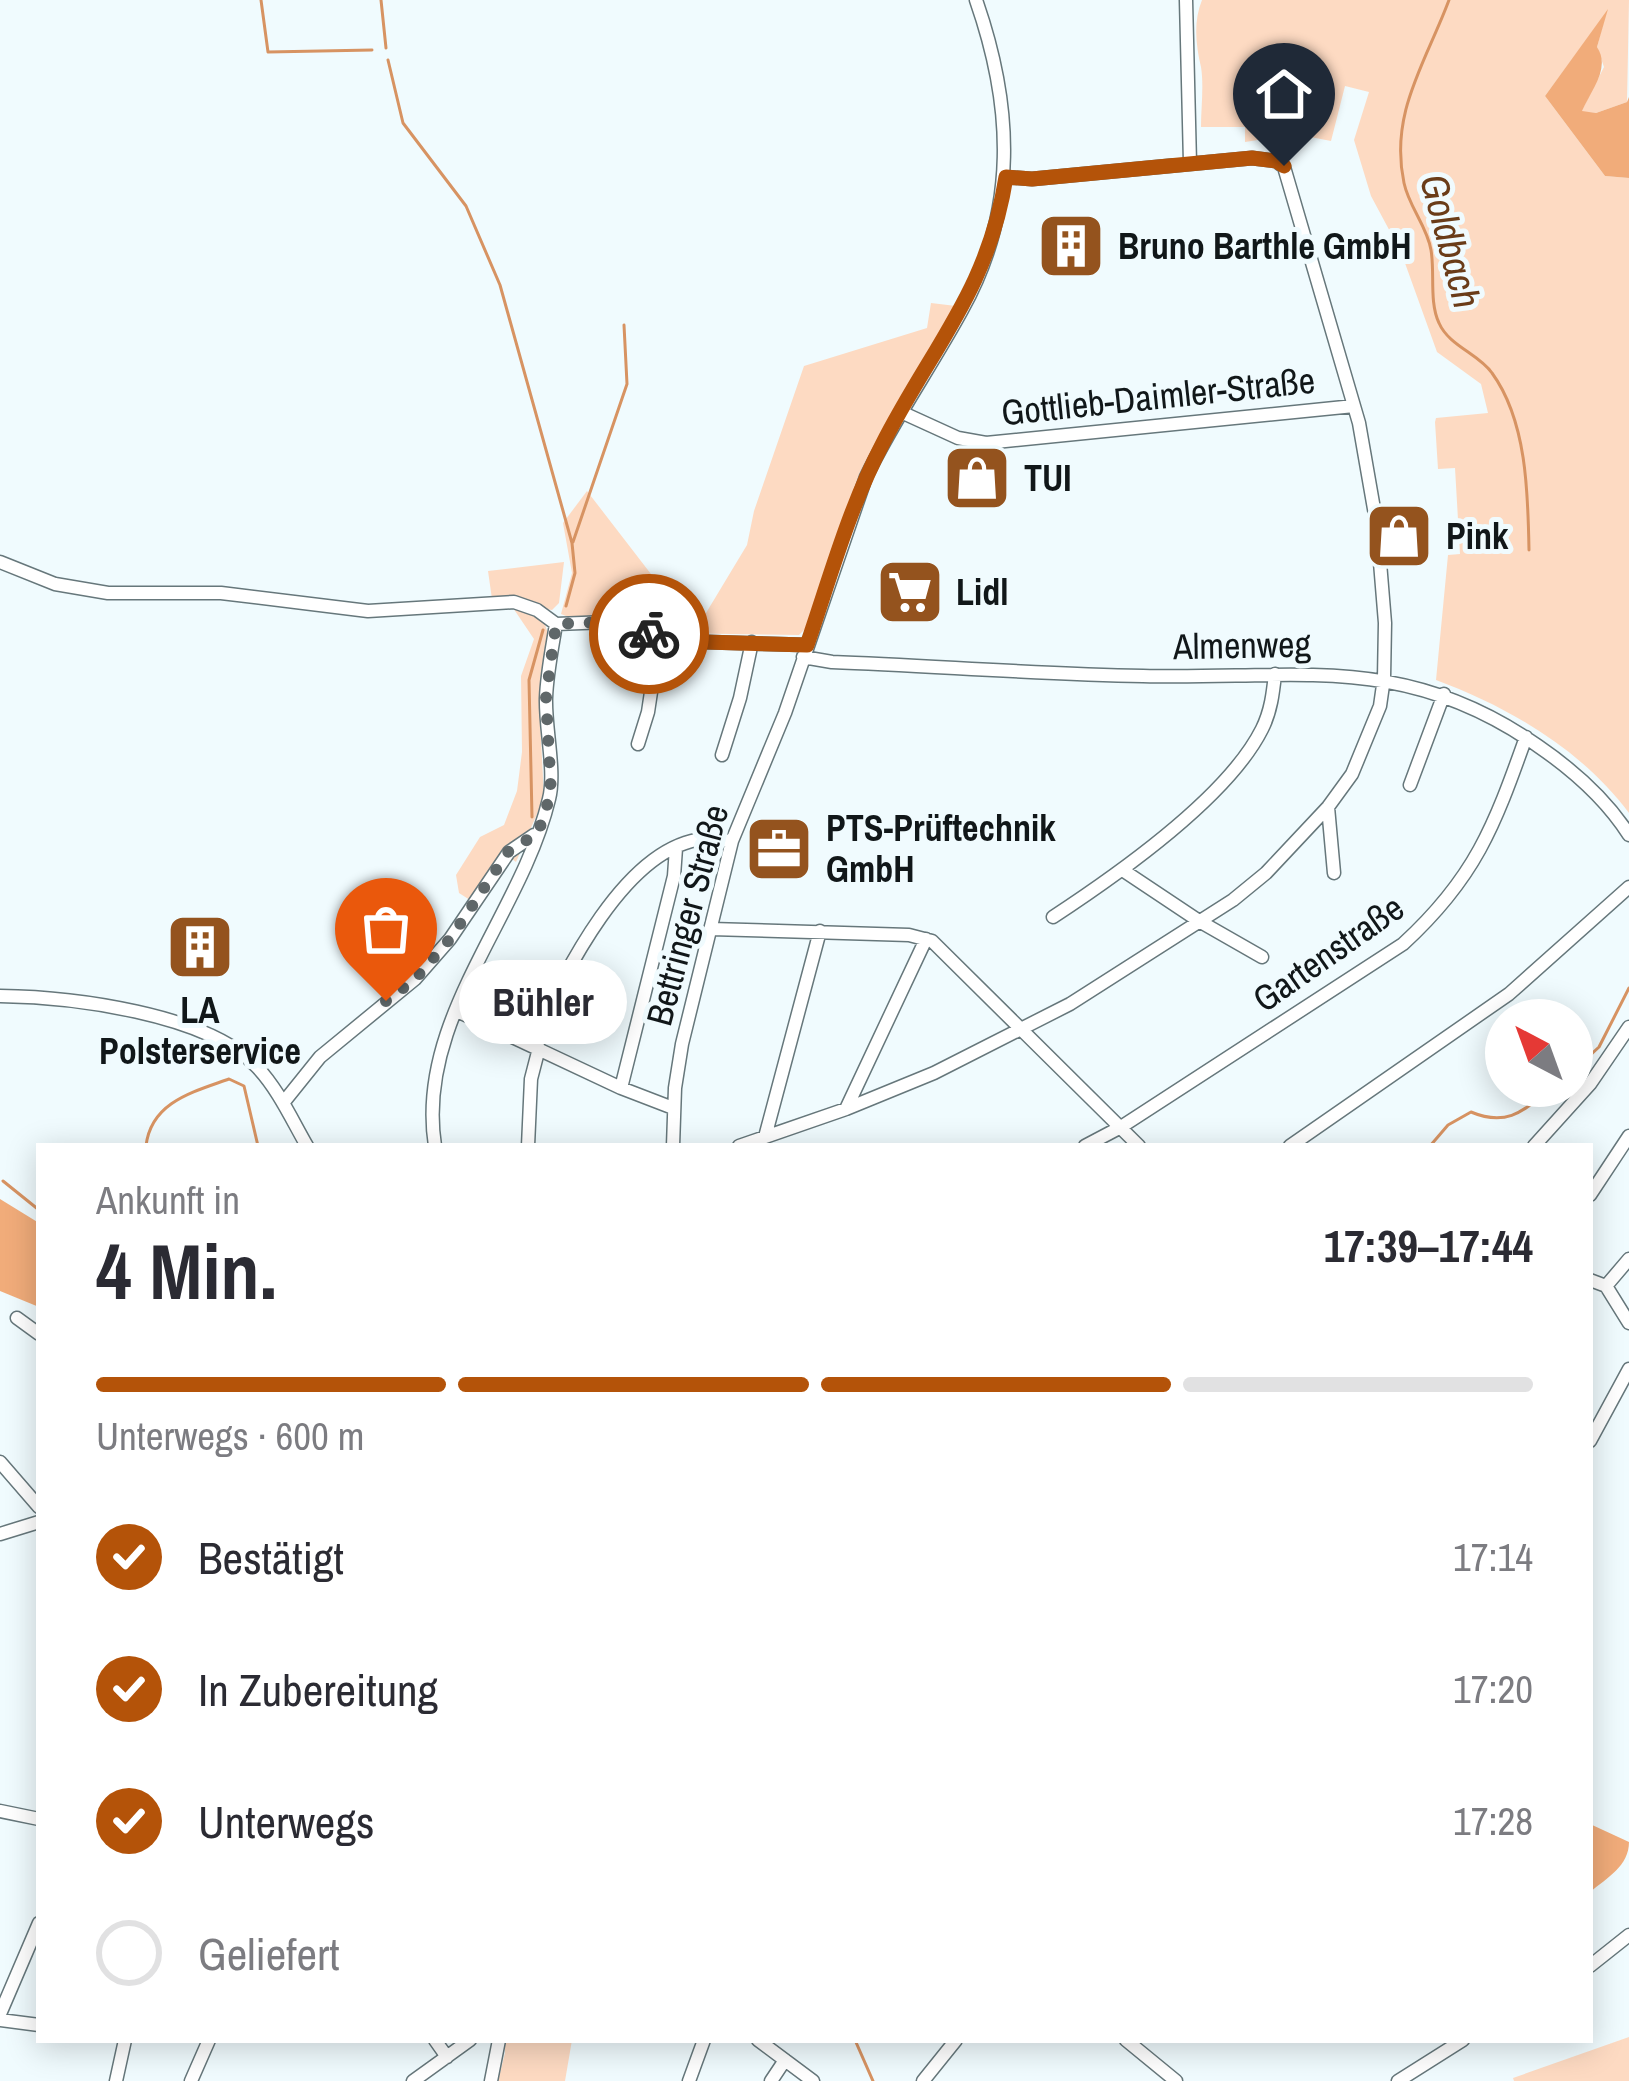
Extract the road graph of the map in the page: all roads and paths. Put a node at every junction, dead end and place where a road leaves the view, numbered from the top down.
1 (976, 0) edge
2 (1186, 0) edge
3 (1190, 164) junction
4 (1006, 177) junction
5 (1354, 406) junction
6 (901, 412) junction
7 (0, 562) edge
8 (556, 624) junction
9 (659, 639) junction
10 (752, 642) junction
11 (805, 651) junction
12 (1275, 674) junction
13 (1384, 678) junction
14 (1444, 694) junction
15 (1526, 737) junction
16 (638, 744) dead end
17 (722, 755) dead end
18 (1410, 785) dead end
19 (1328, 807) junction
20 (538, 833) junction
21 (1629, 835) edge
22 (732, 841) junction
23 (676, 848) junction
24 (1124, 871) junction
25 (1334, 873) dead end
26 (1629, 886) edge
27 (1054, 916) dead end
28 (1199, 921) junction
29 (711, 929) junction
30 (820, 931) junction
31 (926, 939) junction
32 (1262, 957) dead end
33 (0, 996) edge
34 (457, 1011) junction
35 (1629, 1027) edge
36 (1025, 1030) junction
37 (535, 1046) junction
38 (621, 1088) junction
39 (283, 1103) junction
40 (673, 1108) junction
41 (847, 1109) junction
42 (1121, 1127) junction
43 (1629, 1136) edge
44 (766, 1137) junction
45 (305, 1143) edge
46 (435, 1143) edge
47 (528, 1143) edge
48 (673, 1143) edge
49 (748, 1143) edge
50 (1090, 1143) edge
51 (1136, 1143) edge
52 (1294, 1143) edge
53 (1537, 1143) edge
54 (1593, 1190) edge
55 (1629, 1258) edge
56 (1593, 1281) edge
57 (1606, 1286) junction
58 (16, 1318) dead end
59 (1629, 1324) edge
60 (36, 1332) edge
61 (1629, 1369) edge
62 (1593, 1435) edge
63 (0, 1462) edge
64 (36, 1504) edge
65 (36, 1523) edge
66 (0, 1534) edge
67 (0, 1811) edge
68 (36, 1818) edge
69 (36, 1930) edge
70 (1629, 1935) edge
71 (1593, 1964) edge
72 (0, 2017) edge
73 (36, 2025) edge
74 (119, 2043) edge
75 (208, 2043) edge
76 (436, 2043) edge
77 (466, 2043) edge
78 (498, 2043) edge
79 (703, 2043) edge
80 (762, 2043) edge
81 (954, 2043) edge
82 (1130, 2043) edge
83 (1458, 2043) edge
84 (447, 2057) junction
85 (785, 2060) junction
86 (116, 2081) edge
87 (191, 2081) edge
88 (413, 2081) edge
89 (491, 2081) edge
90 (689, 2081) edge
91 (772, 2081) edge
92 (813, 2081) edge
93 (923, 2081) edge
94 (1176, 2081) edge
95 (1398, 2081) edge

1 - 4 street, Bettringer Straße
2 - 3 street
3 - 4 street
3 - 5 street
4 - 6 street, Bettringer Straße
5 - 6 street, Gottlieb-Daimler-Straße
5 - 13 street
6 - 11 street, Bettringer Straße
7 - 8 street
8 - 9 street, Almenweg
8 - 20 street
9 - 10 street, Almenweg
9 - 16 street
10 - 11 street, Almenweg
10 - 17 street
11 - 12 street, Almenweg
11 - 22 street, Bettringer Straße
12 - 13 street, Almenweg
12 - 24 street
13 - 14 street, Almenweg
13 - 19 street
14 - 15 street, Almenweg
14 - 18 street
15 - 21 street, Almenweg
15 - 42 street, Gartenstraße
19 - 25 street
19 - 28 street
20 - 34 street
20 - 39 street
22 - 23 street
22 - 29 street, Bettringer Straße
23 - 37 street
23 - 38 street
24 - 27 street
24 - 28 street
26 - 52 street
28 - 32 street
28 - 36 street
29 - 30 street
29 - 40 street, Bettringer Straße
30 - 31 street
30 - 44 street
31 - 36 street
31 - 41 street
33 - 39 street
34 - 37 street
34 - 46 street
35 - 53 street
36 - 41 street
36 - 42 street
37 - 38 street
37 - 47 street
38 - 40 street
39 - 45 street
40 - 48 street, Bettringer Straße
41 - 44 street
42 - 50 street, Gartenstraße
42 - 51 street
43 - 54 street
44 - 49 street
55 - 57 street
56 - 57 street
57 - 59 street
58 - 60 street
61 - 62 street
63 - 64 street
65 - 66 street
67 - 68 street
69 - 72 street
70 - 71 street
72 - 73 street
74 - 86 street
75 - 87 street
76 - 84 street
77 - 84 street
78 - 89 street
79 - 90 street
80 - 85 street
81 - 93 street
82 - 94 street
83 - 95 street
84 - 88 street
85 - 91 street
85 - 92 street

